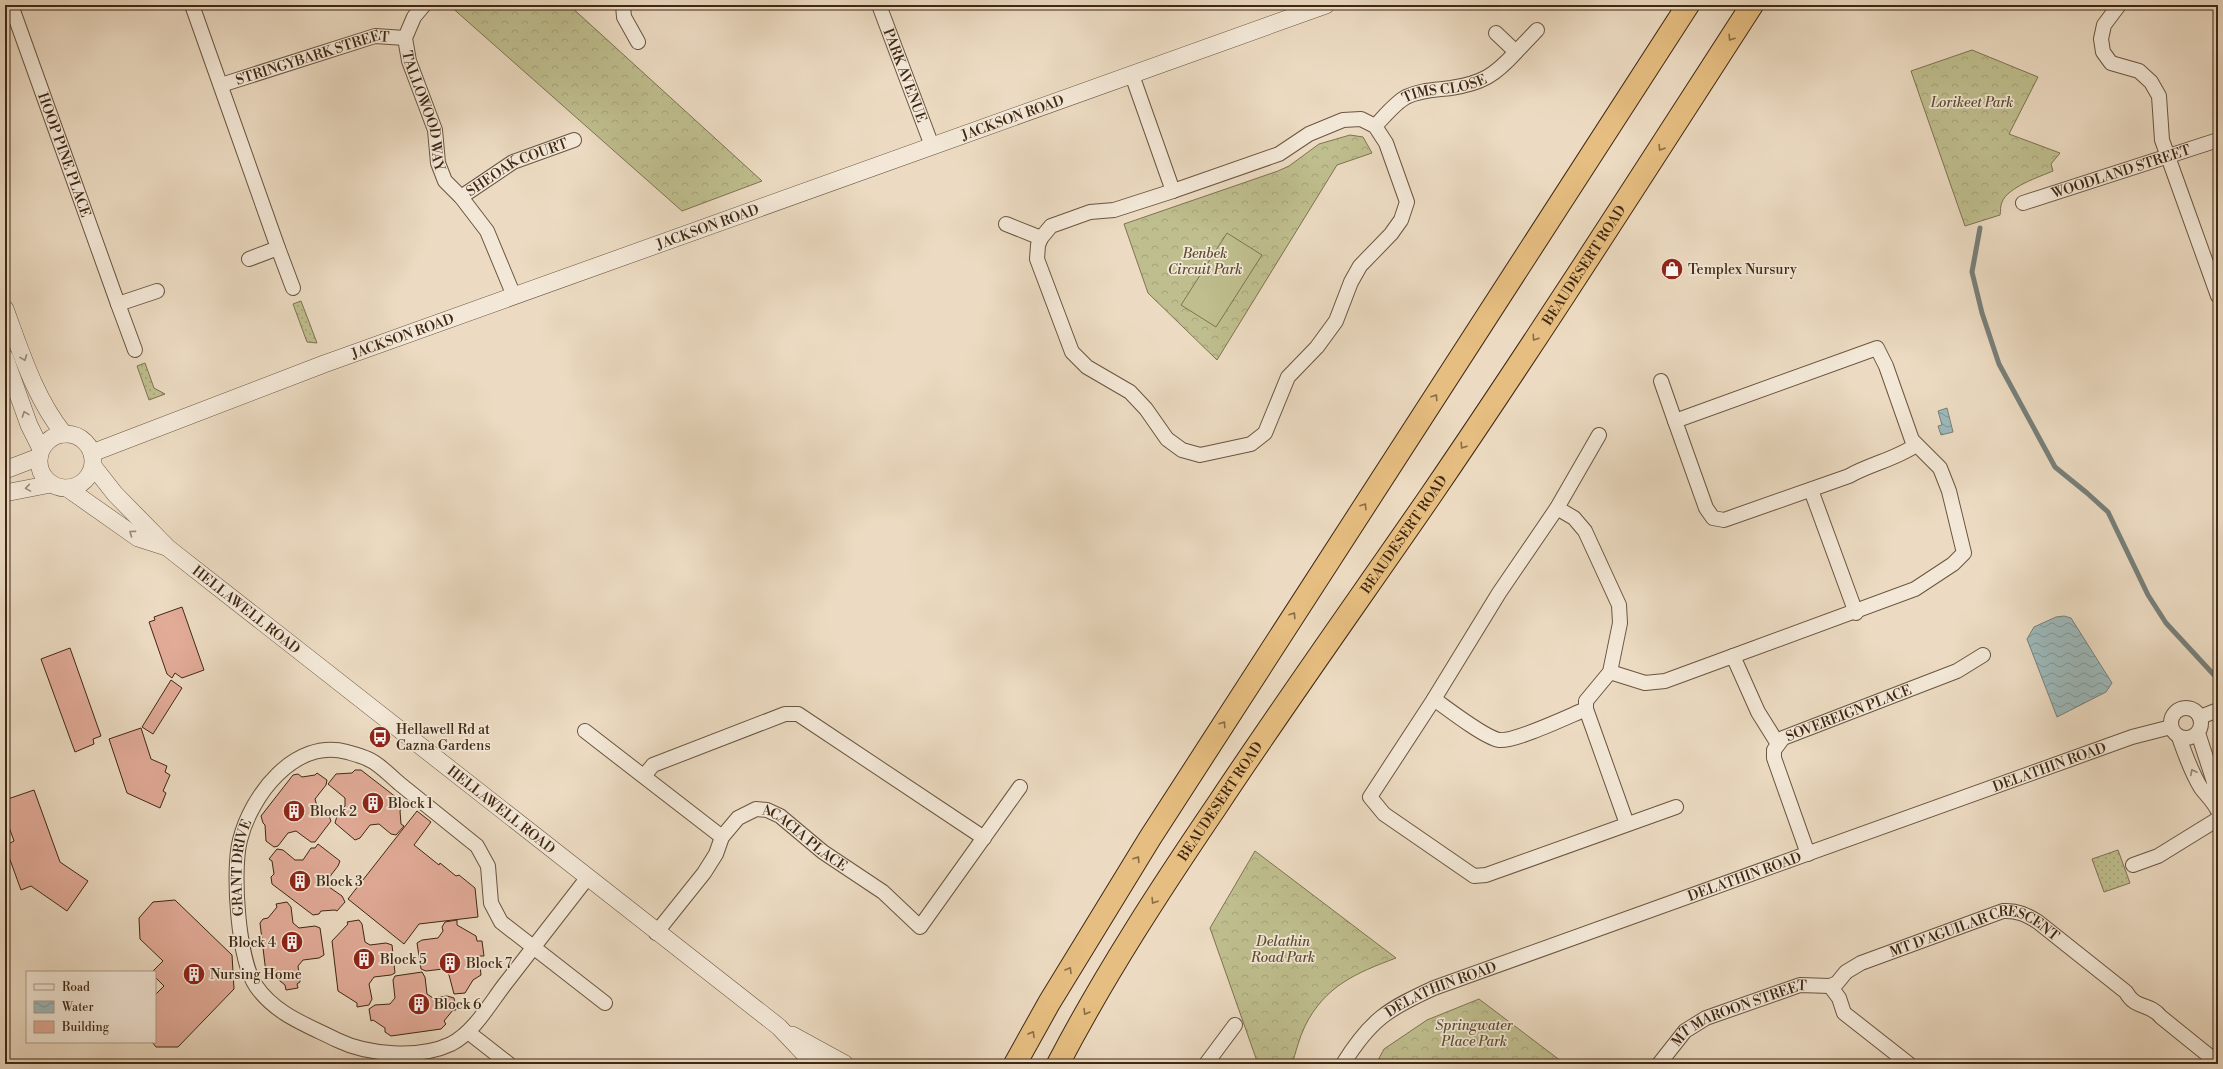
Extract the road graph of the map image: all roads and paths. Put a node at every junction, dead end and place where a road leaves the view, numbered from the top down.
1 (11, 5) edge
2 (192, 5) edge
3 (424, 5) edge
4 (623, 5) edge
5 (879, 5) edge
6 (1326, 5) edge
7 (1688, 5) edge
8 (1752, 5) edge
9 (2119, 5) edge
10 (1537, 30) dead end
11 (1496, 33) dead end
12 (404, 38) junction
13 (638, 42) dead end
14 (1516, 52) junction
15 (1132, 75) junction
16 (221, 85) junction
17 (1375, 126) junction
18 (574, 140) dead end
19 (2218, 140) edge
20 (932, 146) junction
21 (2168, 158) junction
22 (1173, 191) junction
23 (461, 197) junction
24 (2023, 203) dead end
25 (1006, 224) dead end
26 (1040, 238) junction
27 (278, 248) junction
28 (249, 259) dead end
29 (293, 288) dead end
30 (157, 291) dead end
31 (514, 296) junction
32 (2218, 296) edge
33 (118, 304) junction
34 (5, 309) edge
35 (134, 350) dead end
36 (5, 358) edge
37 (1661, 381) dead end
38 (1675, 421) junction
39 (64, 434) junction
40 (1599, 435) dead end
41 (1916, 445) junction
42 (40, 453) junction
43 (92, 459) junction
44 (5, 470) edge
45 (59, 486) junction
46 (1811, 490) junction
47 (5, 492) edge
48 (1557, 508) junction
49 (168, 548) junction
50 (1856, 613) junction
51 (1983, 654) dead end
52 (1734, 656) junction
53 (1610, 672) junction
54 (1434, 699) junction
55 (1586, 709) junction
56 (2218, 710) edge
57 (2200, 717) junction
58 (585, 731) dead end
59 (2175, 732) junction
60 (2198, 733) junction
61 (1778, 744) junction
62 (644, 776) junction
63 (1020, 787) dead end
64 (1676, 807) dead end
65 (2216, 807) edge
66 (2218, 819) edge
67 (1627, 824) junction
68 (722, 836) junction
69 (984, 838) junction
70 (1808, 854) junction
71 (2133, 865) dead end
72 (588, 877) junction
73 (656, 933) junction
74 (533, 948) junction
75 (1830, 986) junction
76 (605, 1003) dead end
77 (1235, 1025) dead end
78 (779, 1027) junction
79 (468, 1032) junction
80 (410, 1059) edge
81 (2218, 1063) edge
82 (509, 1064) edge
83 (814, 1064) edge
84 (844, 1064) edge
85 (1015, 1064) edge
86 (1058, 1064) edge
87 (1206, 1064) edge
88 (1343, 1064) edge
89 (1659, 1064) edge
90 (1909, 1064) edge

1 - 33 street, HOOP PINE PLACE
2 - 16 street
3 - 12 street, TALLOWOOD WAY
4 - 13 street
5 - 20 street, PARK AVENUE
6 - 15 street, JACKSON ROAD
85 -> 7 highway
8 -> 86 highway, BEAUDESERT ROAD
9 - 21 street
10 - 14 street, TIMS CLOSE
11 - 14 street
12 - 16 street, STRINGYBARK STREET
12 - 23 street, TALLOWOOD WAY
14 - 17 street, TIMS CLOSE
15 - 20 street, JACKSON ROAD
15 - 22 street
16 - 27 street
17 - 22 street
17 - 26 street
18 - 23 street, SHEOAK COURT
19 - 21 street, WOODLAND STREET
20 - 31 street, JACKSON ROAD
21 - 24 street, WOODLAND STREET
21 - 32 street
22 - 26 street
23 - 31 street, TALLOWOOD WAY
25 - 26 street
27 - 28 street
27 - 29 street
30 - 33 street
31 - 43 street, JACKSON ROAD
33 - 35 street, HOOP PINE PLACE
34 -> 39 street
42 -> 36 street
37 - 38 street
38 - 41 street
38 - 46 street
39 - 42 street
39 - 43 street
40 - 48 street
41 - 46 street
41 - 50 street
42 - 44 street
42 - 45 street
43 - 45 street
43 - 49 street, HELLAWELL ROAD
45 -> 47 street
49 -> 45 street, HELLAWELL ROAD
46 - 50 street
48 - 53 street
48 - 54 street
49 - 72 street, HELLAWELL ROAD
50 - 52 street
51 - 61 street, SOVEREIGN PLACE
52 - 53 street
52 - 61 street
53 - 55 street
54 - 55 street
54 - 67 street
55 - 67 street
56 - 57 street
57 - 59 street
57 - 60 street
58 - 62 street
59 - 60 street
65 -> 59 street
59 - 70 street, DELATHIN ROAD
60 - 65 street
61 - 70 street, SOVEREIGN PLACE
62 - 68 street
62 - 69 street
63 - 69 street
64 - 67 street
66 - 71 street
68 - 69 street, ACACIA PLACE
68 - 73 street, ACACIA PLACE
70 - 88 street, DELATHIN ROAD
72 - 73 street, HELLAWELL ROAD
72 - 74 street, GRANT DRIVE
73 - 78 street, HELLAWELL ROAD
74 - 76 street
74 - 79 street, GRANT DRIVE
74 - 80 street, GRANT DRIVE
75 - 81 street, MT D'AGUILAR CRESCENT
75 - 89 street, MT MAROON STREET
75 - 90 street
77 - 87 street
78 - 83 street, HELLAWELL ROAD
78 - 84 street, HELLAWELL ROAD
79 - 80 street, GRANT DRIVE
79 - 82 street

